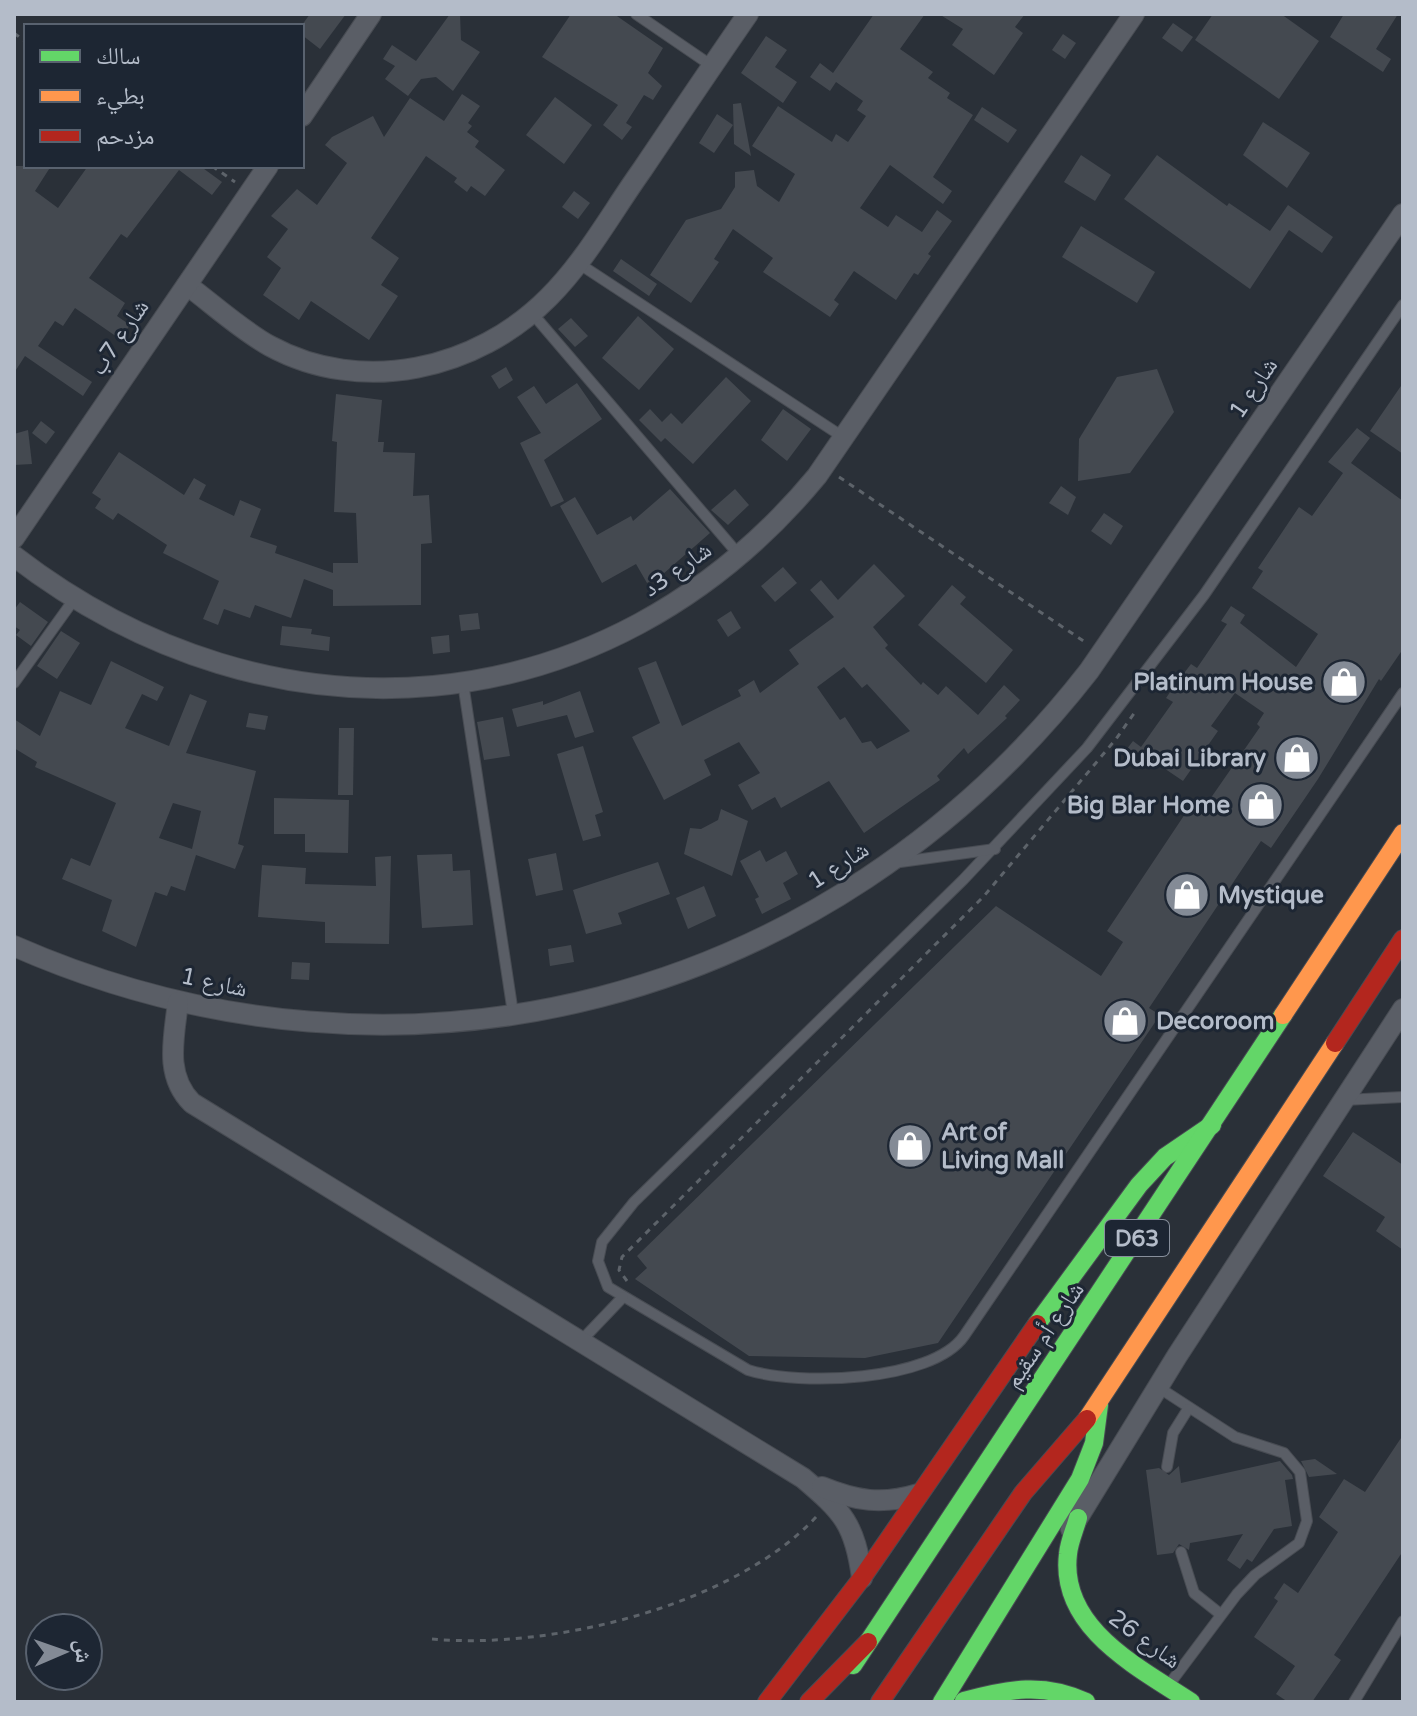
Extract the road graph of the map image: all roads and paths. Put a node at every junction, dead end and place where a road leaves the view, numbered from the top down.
1 (371, 14) edge
2 (636, 14) edge
3 (748, 14) edge
4 (1134, 14) edge
5 (712, 66) junction
6 (304, 113) edge
7 (215, 168) edge
8 (267, 168) edge
9 (250, 192) junction
10 (1403, 214) edge
11 (578, 263) junction
12 (187, 285) junction
13 (1403, 305) edge
14 (532, 313) junction
15 (843, 437) junction
16 (823, 466) junction
17 (14, 538) edge
18 (14, 556) edge
19 (740, 556) junction
20 (75, 598) junction
21 (1102, 653) junction
22 (14, 683) edge
23 (463, 683) junction
24 (1403, 693) edge
25 (1143, 700) dead end
26 (1403, 833) edge
27 (995, 849) junction
28 (887, 864) junction
29 (1403, 939) edge
30 (14, 946) edge
31 (178, 1002) junction
32 (1403, 1009) edge
33 (513, 1015) junction
34 (1403, 1097) edge
35 (1342, 1100) junction
36 (1212, 1125) junction
37 (633, 1289) dead end
38 (623, 1297) junction
39 (581, 1341) junction
40 (1158, 1387) junction
41 (1099, 1405) junction
42 (1188, 1409) junction
43 (1084, 1421) junction
44 (1167, 1467) dead end
45 (803, 1478) junction
46 (922, 1493) junction
47 (830, 1501) junction
48 (1078, 1518) junction
49 (1181, 1552) dead end
50 (862, 1578) junction
51 (1219, 1613) junction
52 (1403, 1621) edge
53 (432, 1639) dead end
54 (868, 1642) junction
55 (1168, 1686) junction
56 (767, 1702) edge
57 (809, 1702) edge
58 (827, 1702) edge
59 (880, 1702) edge
60 (924, 1702) edge
61 (942, 1702) edge
62 (964, 1702) edge
63 (1086, 1702) edge
64 (1191, 1702) edge
65 (1354, 1702) edge

1 - 6 street
2 - 5 lane
3 - 5 street
4 - 15 street, شارع 3د
5 - 11 street
7 - 9 path
8 - 9 street, شارع 7ب
9 - 12 street, شارع 7ب
10 - 21 street, شارع 1
11 - 14 street
11 - 15 lane
12 - 14 street
12 - 17 street, شارع 7ب
13 - 27 lane
14 - 19 lane
15 - 16 street, شارع 3د
16 - 19 street, شارع 3د
16 - 21 path
18 - 20 street, شارع 3د
19 - 23 street, شارع 3د
20 - 22 lane
20 - 23 street, شارع 3د
21 - 28 street, شارع 1
23 - 33 lane
24 - 38 lane
25 - 37 path
26 - 36 main road, شارع أم سقيم / D63
27 - 28 lane
27 - 38 lane
28 - 33 street, شارع 1
29 - 41 main road, D63
30 - 31 street, شارع 1
31 - 33 street, شارع 1
31 - 39 street
32 - 35 street
34 - 35 lane
35 - 40 street
36 - 46 main road
36 - 54 main road, شارع أم سقيم / D63
38 - 39 lane
39 - 45 street
40 - 42 lane
40 - 48 street
41 - 43 main road, D63
41 - 61 main road
42 - 44 lane
42 - 51 lane
43 - 59 main road, D63
43 - 60 main road
45 - 46 street
45 - 47 street
46 - 50 main road
47 - 50 street
47 - 53 path
48 - 55 main road, شارع 26
48 - 62 street
49 - 51 lane
50 - 56 main road
51 - 55 lane
52 - 65 lane
54 - 57 main road
54 - 58 main road, شارع أم سقيم / D63
55 - 64 main road, شارع 26
62 - 63 main road

